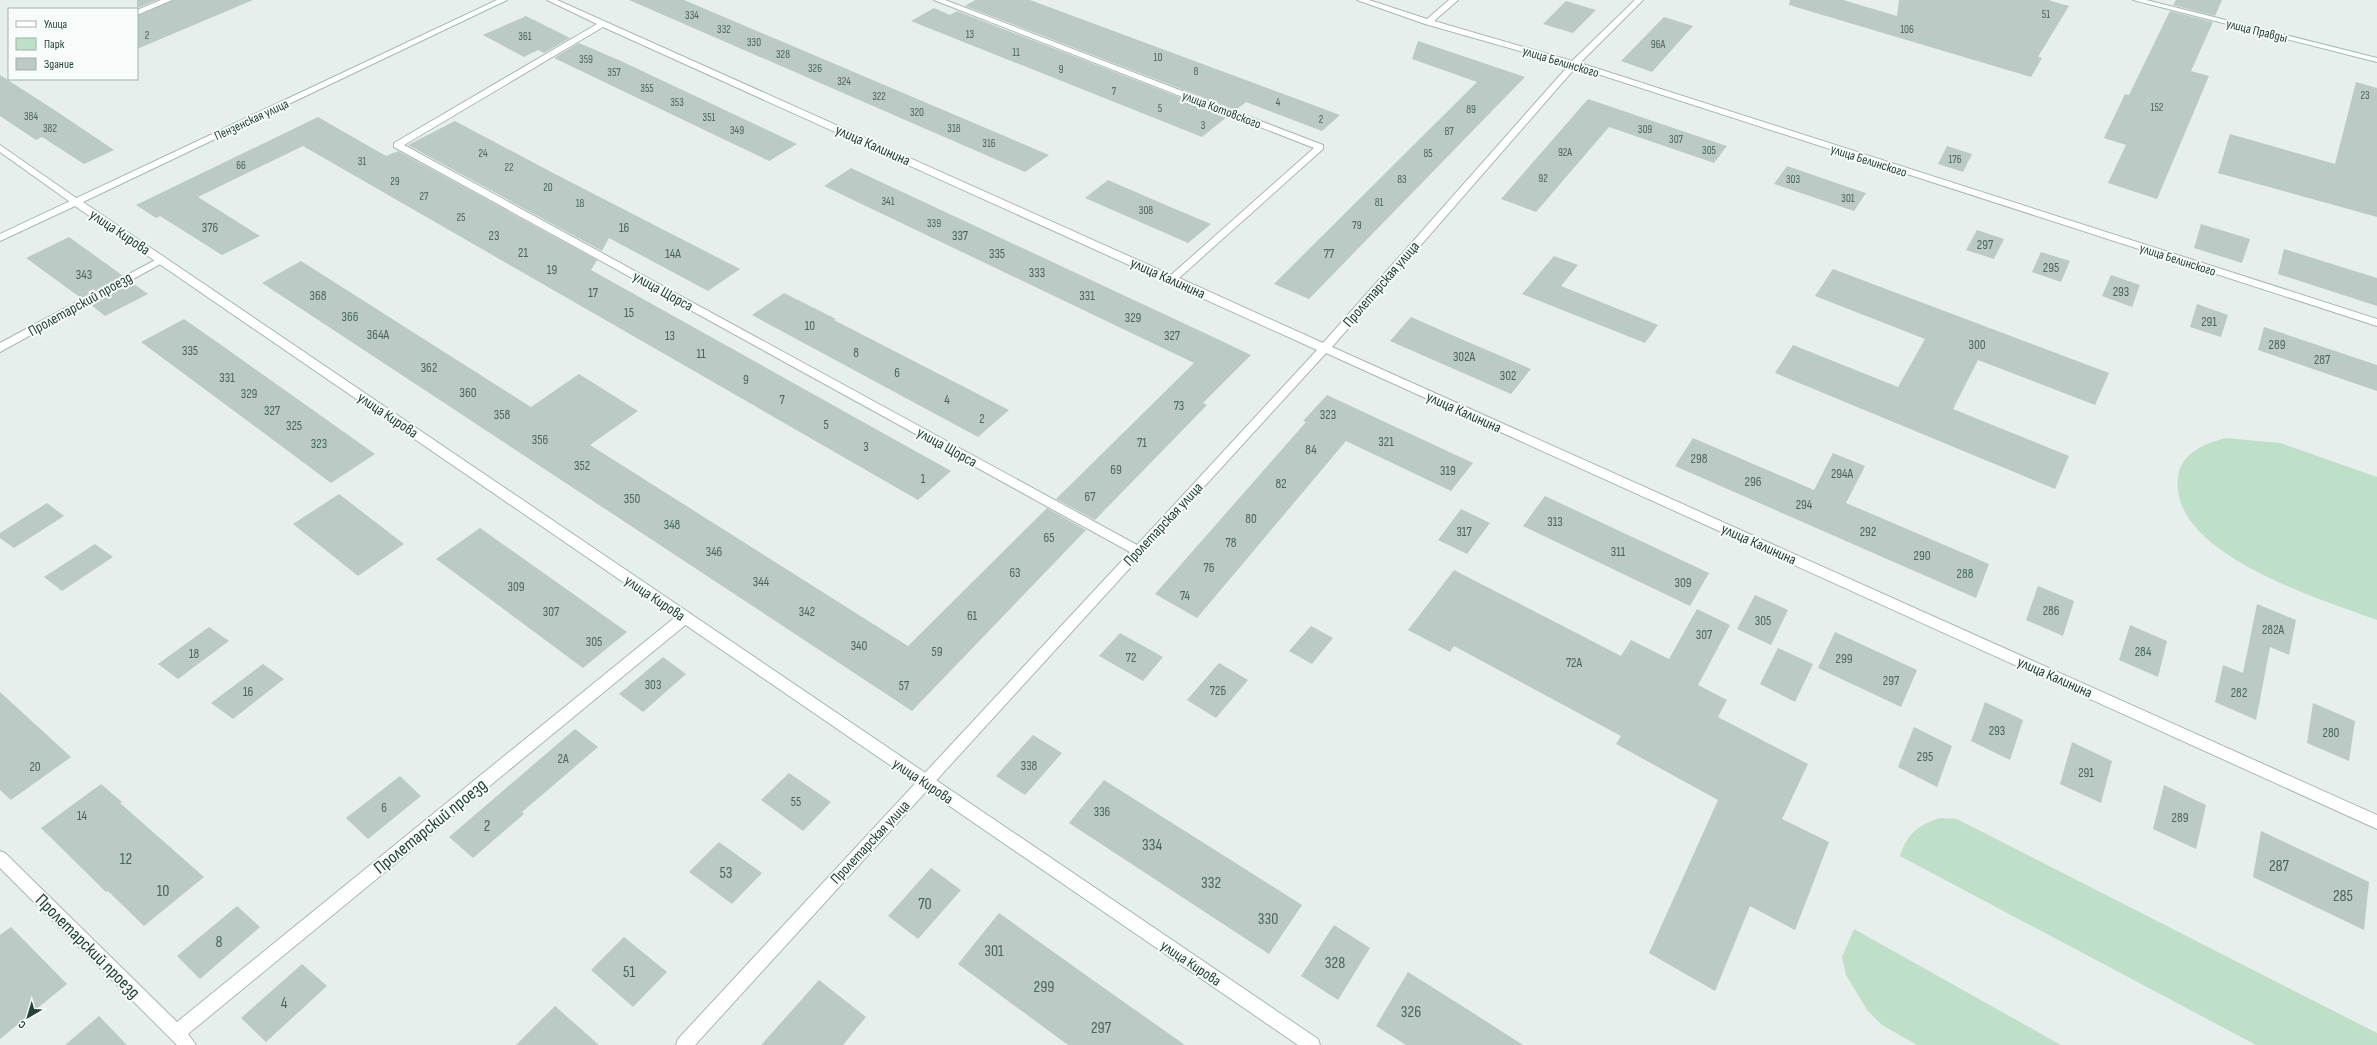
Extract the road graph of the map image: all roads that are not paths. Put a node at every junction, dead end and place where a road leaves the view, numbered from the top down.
1 (168, 0) edge
2 (502, 0) edge
3 (551, 0) edge
4 (938, 0) edge
5 (1361, 0) edge
6 (1454, 0) edge
7 (1639, 0) edge
8 (2137, 0) edge
9 (138, 13) edge
10 (1428, 22) junction
11 (602, 24) junction
12 (2377, 60) edge
13 (1574, 64) junction
14 (0, 148) edge
15 (76, 202) junction
16 (0, 238) edge
17 (161, 260) junction
18 (1172, 279) junction
19 (2377, 323) edge
20 (0, 348) edge
21 (1324, 348) junction
22 (1138, 551) junction
23 (684, 618) junction
24 (925, 782) junction
25 (2377, 822) edge
26 (0, 858) edge
27 (176, 1033) junction
28 (188, 1045) edge
29 (684, 1045) edge
30 (1312, 1045) edge

1 - 9 street
2 - 15 street, Пензенская улица
3 - 11 street, улица Калинина
4 - 18 street, улица Котовского
5 - 10 street, улица Белинского
6 - 10 street
7 - 13 street, Пролетарская улица
8 - 12 street, улица Правды
10 - 13 street, улица Белинского
11 - 18 street, улица Калинина
11 - 22 street, улица Щорса
13 - 19 street, улица Белинского
13 - 21 street, Пролетарская улица
14 - 15 street, улица Кирова
15 - 16 street, Пензенская улица
15 - 17 street, улица Кирова
17 - 20 street, Пролетарский проезд
17 - 23 street, улица Кирова
18 - 21 street, улица Калинина
21 - 22 street, Пролетарская улица
21 - 25 street, улица Калинина
22 - 24 street, Пролетарская улица
23 - 24 street, улица Кирова
23 - 27 street, Пролетарский проезд
24 - 29 street, Пролетарская улица
24 - 30 street, улица Кирова
26 - 27 street, Пролетарский проезд
27 - 28 street, Пролетарский проезд

